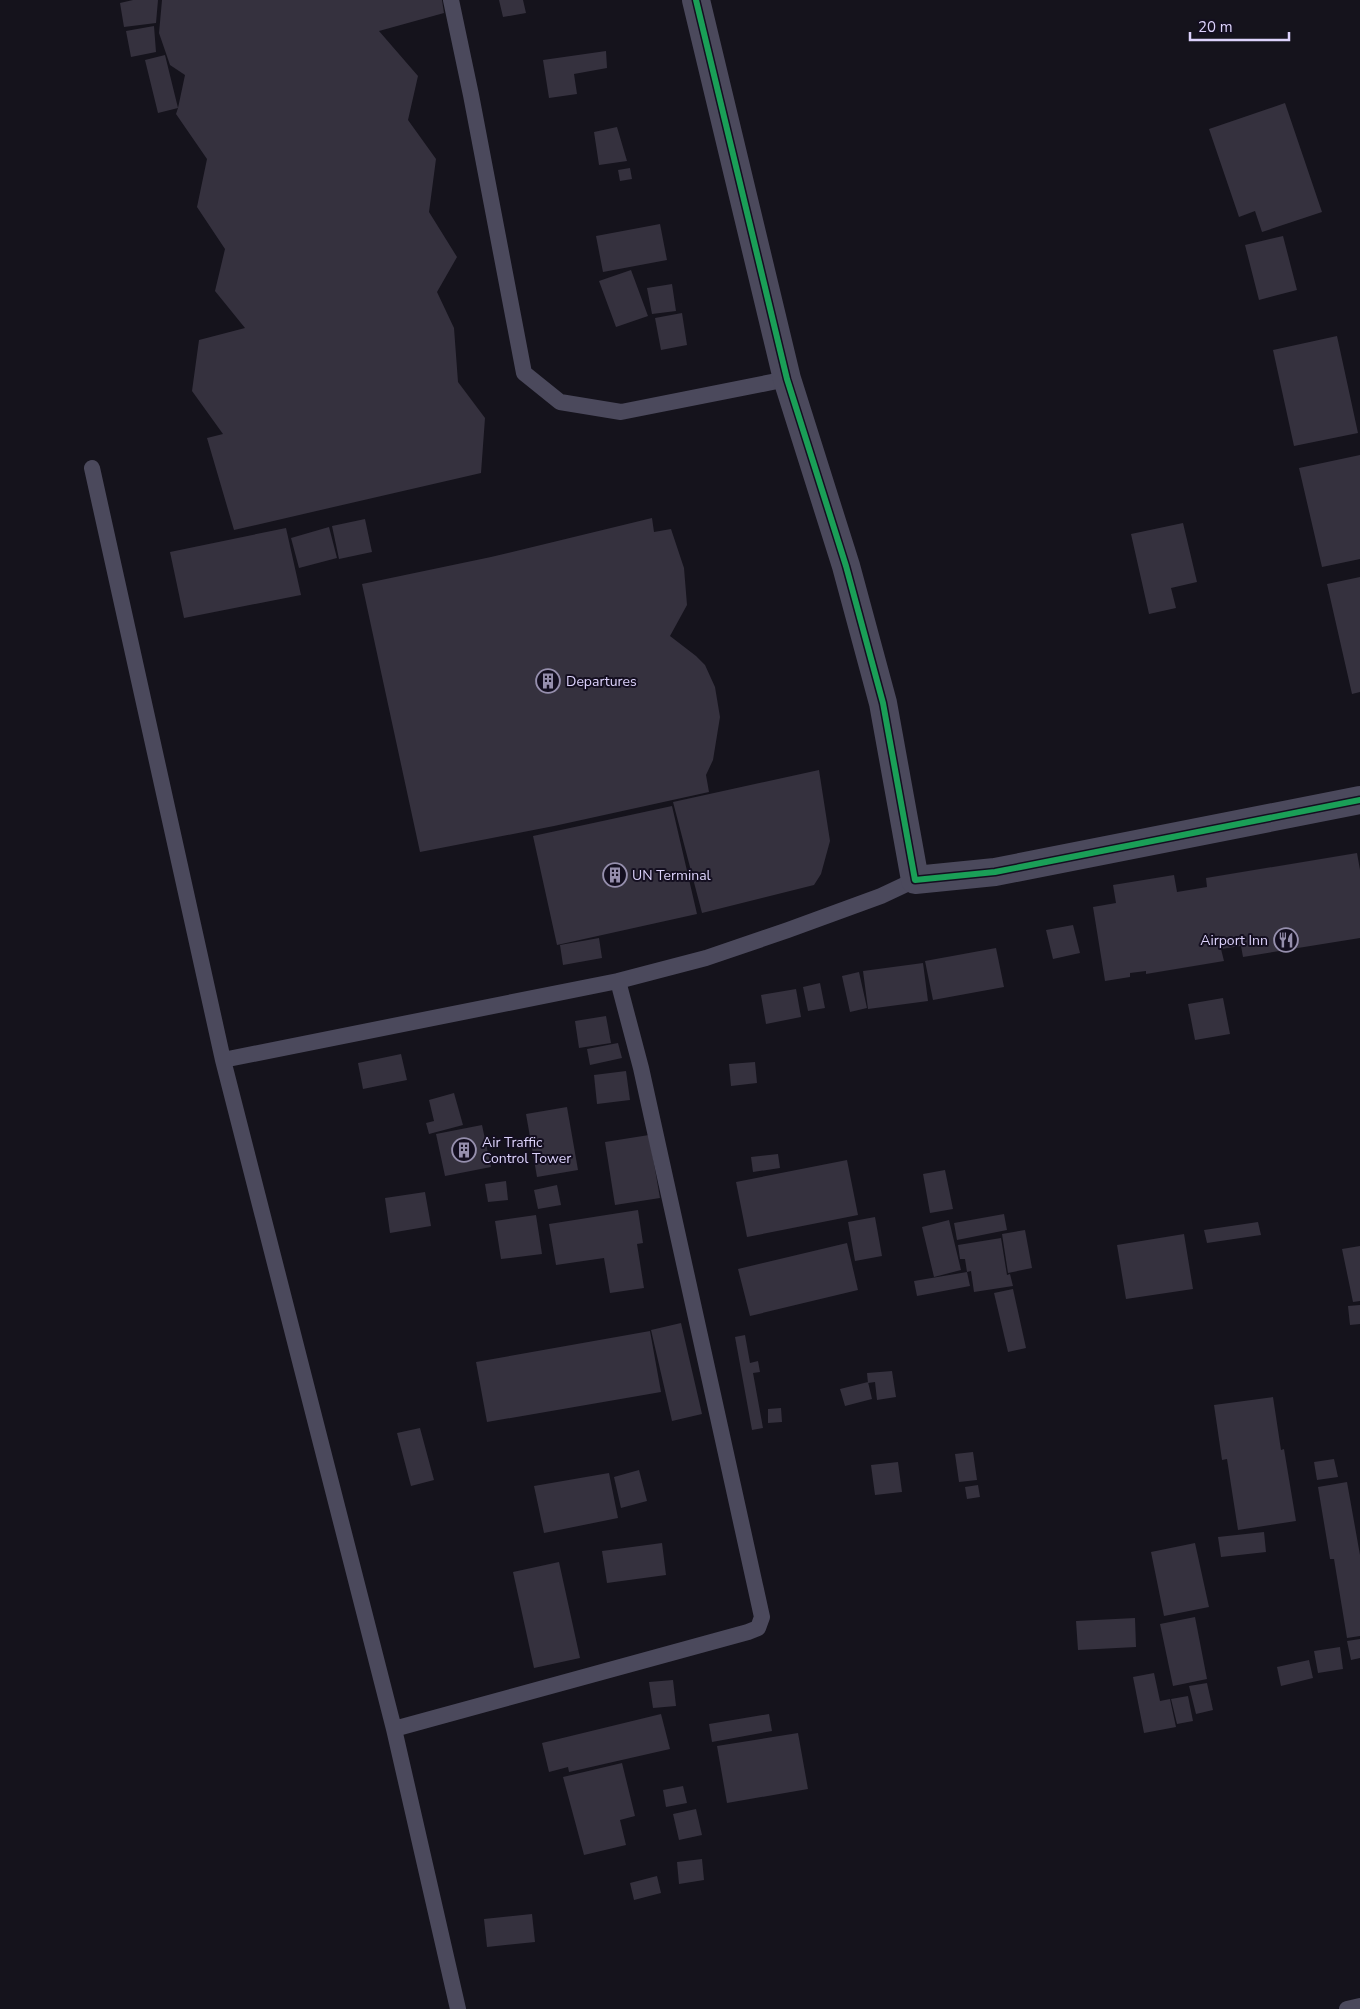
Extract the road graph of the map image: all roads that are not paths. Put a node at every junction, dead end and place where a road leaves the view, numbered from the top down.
1 (451, 0) edge
2 (696, 0) edge
3 (787, 379) junction
4 (92, 468) dead end
5 (1360, 800) edge
6 (915, 880) junction
7 (618, 982) junction
8 (223, 1060) junction
9 (394, 1729) junction
10 (1360, 2006) edge
11 (458, 2009) edge
12 (1347, 2009) edge

1 - 3 lane
2 - 3 street
3 - 6 street
4 - 8 lane
5 - 6 street
6 - 7 lane
7 - 8 lane
7 - 9 lane
8 - 9 lane
9 - 11 lane
10 - 12 lane

